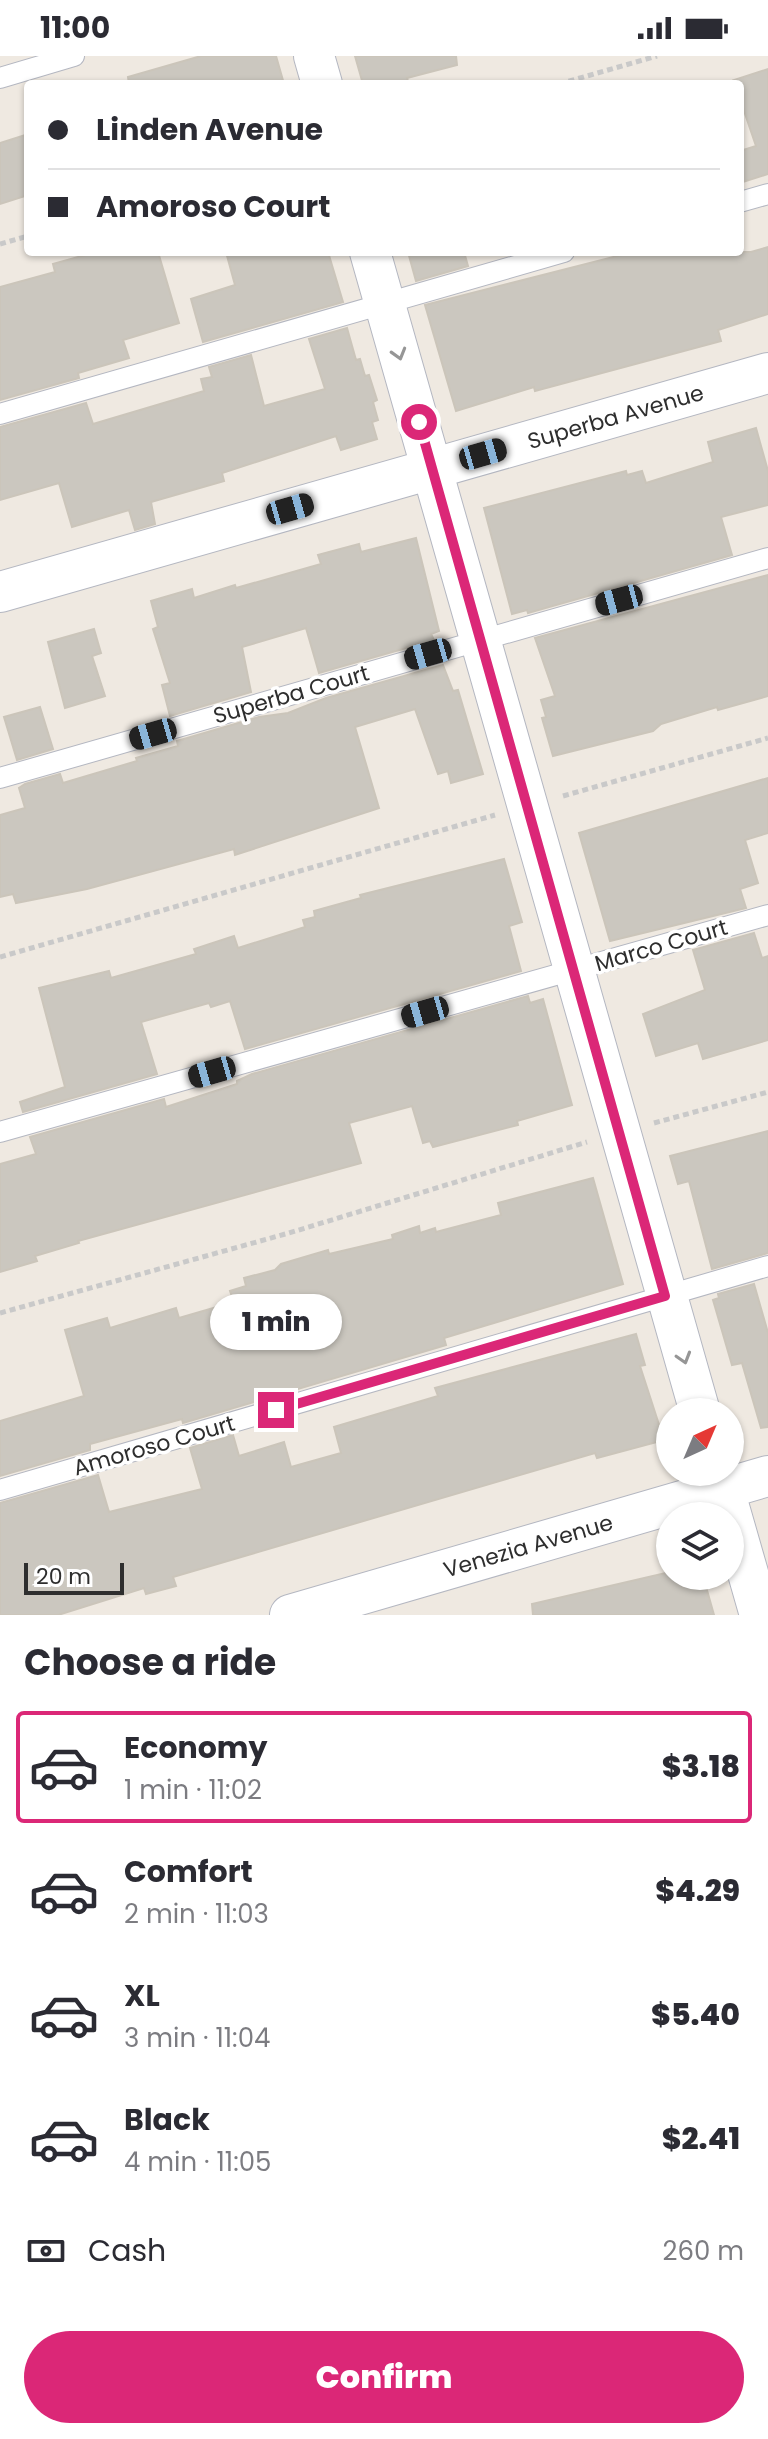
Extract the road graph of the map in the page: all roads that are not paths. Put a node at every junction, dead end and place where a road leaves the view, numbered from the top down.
1 (74, 56) edge
2 (314, 56) edge
3 (0, 78) edge
4 (321, 80) edge
5 (768, 194) edge
6 (744, 201) edge
7 (371, 256) edge
8 (550, 256) edge
9 (385, 303) junction
10 (768, 373) edge
11 (0, 414) edge
12 (432, 468) junction
13 (768, 558) edge
14 (0, 592) edge
15 (479, 639) junction
16 (0, 778) edge
17 (768, 915) edge
18 (574, 970) junction
19 (0, 1132) edge
20 (768, 1266) edge
21 (665, 1296) junction
22 (696, 1398) edge
23 (768, 1476) edge
24 (744, 1478) edge
25 (702, 1486) edge
26 (723, 1486) edge
27 (0, 1490) edge
28 (290, 1615) edge
29 (760, 1615) edge

1 - 3 lane
2 - 4 street
5 - 6 lane
7 - 9 street
8 - 9 lane
9 - 11 lane
9 -> 12 street
10 - 12 street, Superba Avenue
12 - 14 street, Superba Avenue
12 - 15 street
13 - 15 lane, Superba Court
15 - 16 lane, Superba Court
15 - 18 street
17 - 18 lane, Marco Court
18 - 19 lane, Marco Court
18 - 21 street
20 - 21 lane, Amoroso Court
21 -> 22 street
21 - 27 lane, Amoroso Court
23 - 24 street, Venezia Avenue
25 - 28 street, Venezia Avenue
26 - 29 street

